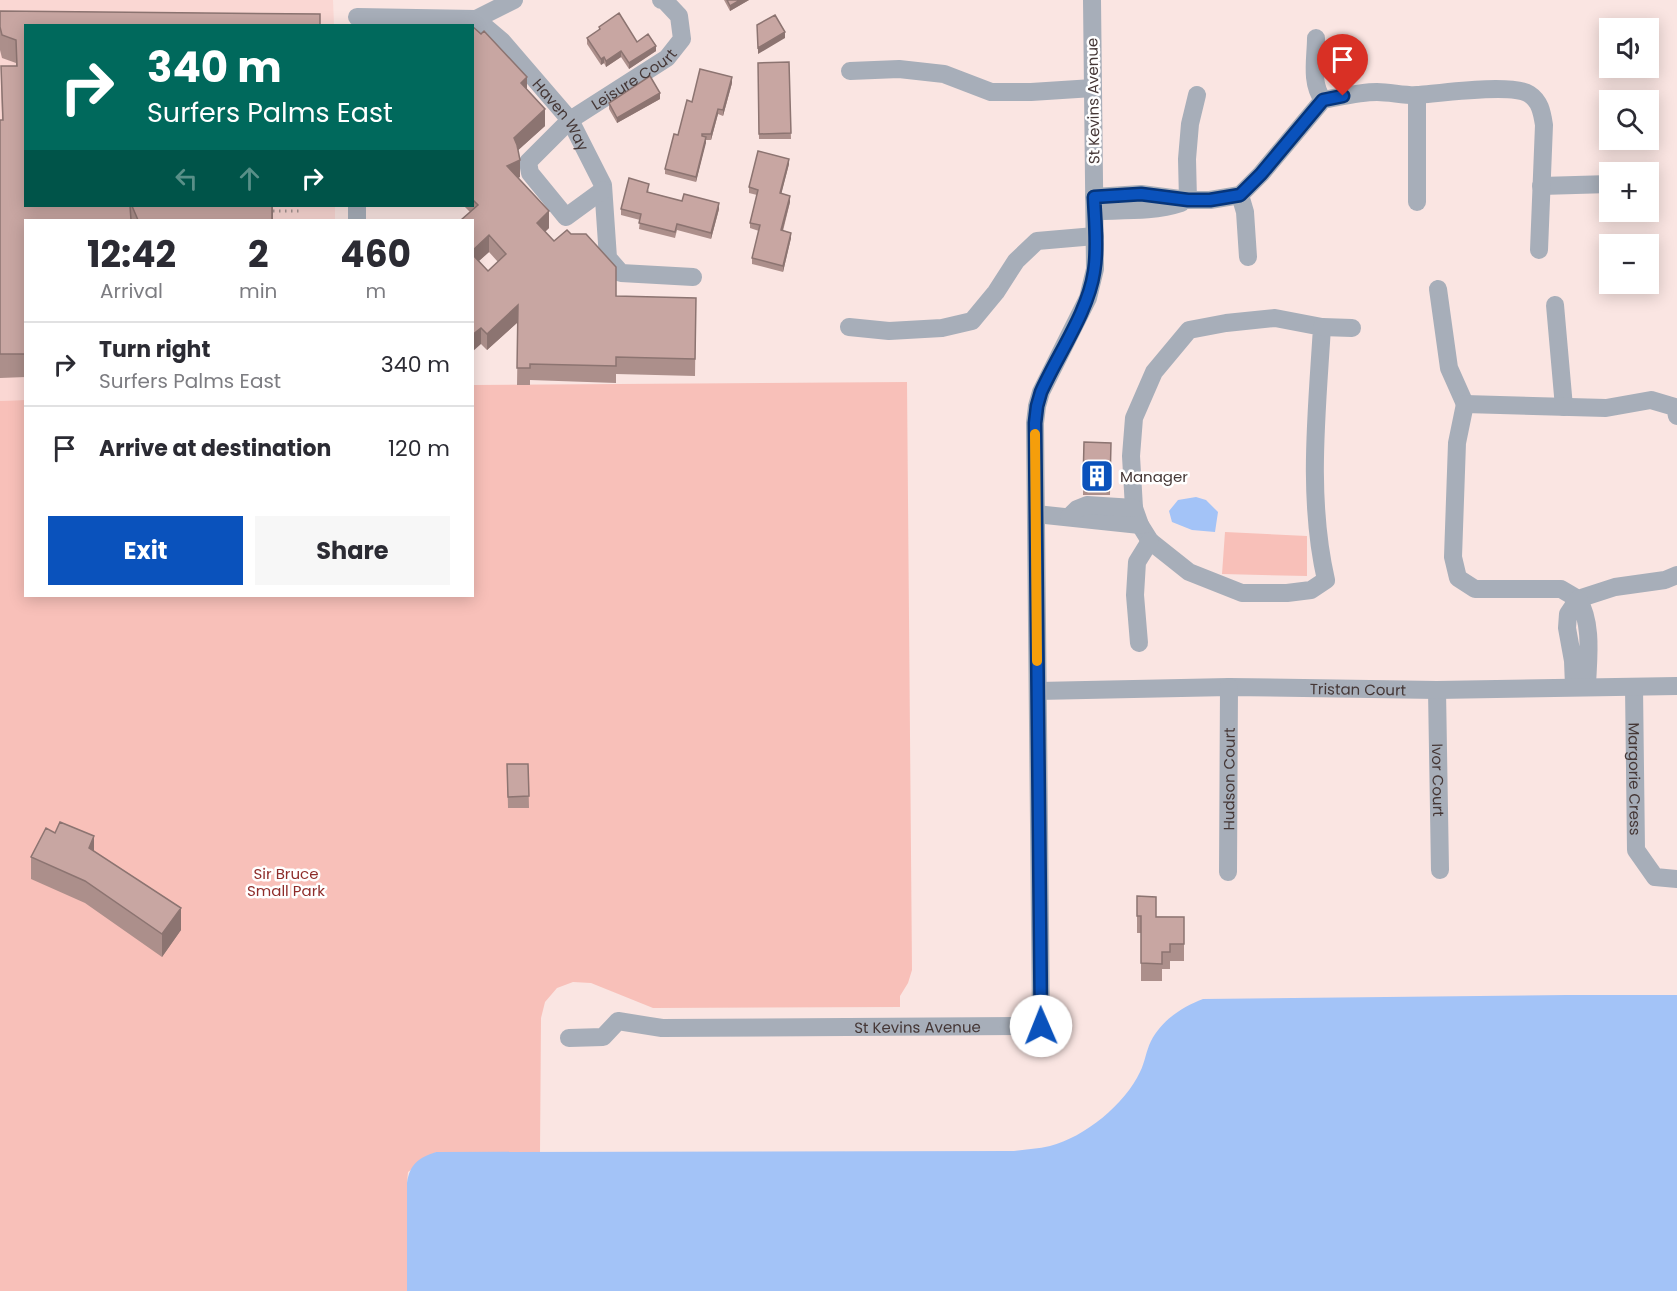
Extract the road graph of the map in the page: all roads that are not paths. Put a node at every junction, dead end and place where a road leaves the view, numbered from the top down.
1 (514, 0) edge
2 (661, 0) edge
3 (1092, 0) edge
4 (481, 11) edge
5 (357, 14) edge
6 (1316, 38) dead end
7 (850, 71) dead end
8 (1093, 88) junction
9 (1197, 94) dead end
10 (1417, 95) junction
11 (1323, 100) junction
12 (570, 120) junction
13 (1599, 184) edge
14 (1541, 186) junction
15 (603, 190) junction
16 (1240, 195) junction
17 (1188, 200) junction
18 (1417, 202) dead end
19 (1094, 204) junction
20 (1095, 236) junction
21 (1539, 250) dead end
22 (1248, 257) dead end
23 (693, 277) dead end
24 (1438, 289) dead end
25 (1555, 305) dead end
26 (849, 327) dead end
27 (1322, 327) junction
28 (1352, 328) dead end
29 (1465, 404) junction
30 (1563, 406) junction
31 (1676, 408) edge
32 (1036, 514) junction
33 (1137, 516) junction
34 (1150, 541) junction
35 (1677, 575) edge
36 (1578, 599) junction
37 (1139, 643) dead end
38 (1580, 686) junction
39 (1677, 686) edge
40 (1229, 687) junction
41 (1634, 687) junction
42 (1437, 690) junction
43 (1038, 691) junction
44 (1440, 870) dead end
45 (1228, 872) dead end
46 (1677, 879) edge
47 (569, 1038) dead end

1 - 4 street
2 - 12 street, Leisure Court
3 - 8 street, St Kevins Avenue
4 - 5 street
4 - 12 street, Haven Way
6 - 11 street
7 - 8 street
8 - 19 street, St Kevins Avenue
9 - 17 street
10 - 11 street
10 - 14 street
10 - 18 street
11 - 16 street
12 - 15 street, Haven Way
12 - 15 street, Leisure Court
13 - 14 street
14 - 21 street
15 - 23 street, Haven Way
16 - 17 street
16 - 22 street
17 - 19 street
19 - 20 street, St Kevins Avenue
20 - 26 street
20 - 32 street, St Kevins Avenue
24 - 29 street
25 - 30 street
27 - 28 street
27 - 33 street
27 - 34 street
29 - 30 street
29 - 36 street
30 - 31 street
32 - 33 street
32 - 43 street, St Kevins Avenue
33 - 34 street
34 - 37 street
35 - 36 street
36 - 38 street
38 - 41 street, Tristan Court
38 - 42 street, Tristan Court
39 - 41 street, Tristan Court
40 - 42 street, Tristan Court
40 - 43 street, Tristan Court
40 - 45 street, Hudson Court
41 - 46 street, Margorie Cress
42 - 44 street, Ivor Court
43 - 47 street, St Kevins Avenue

